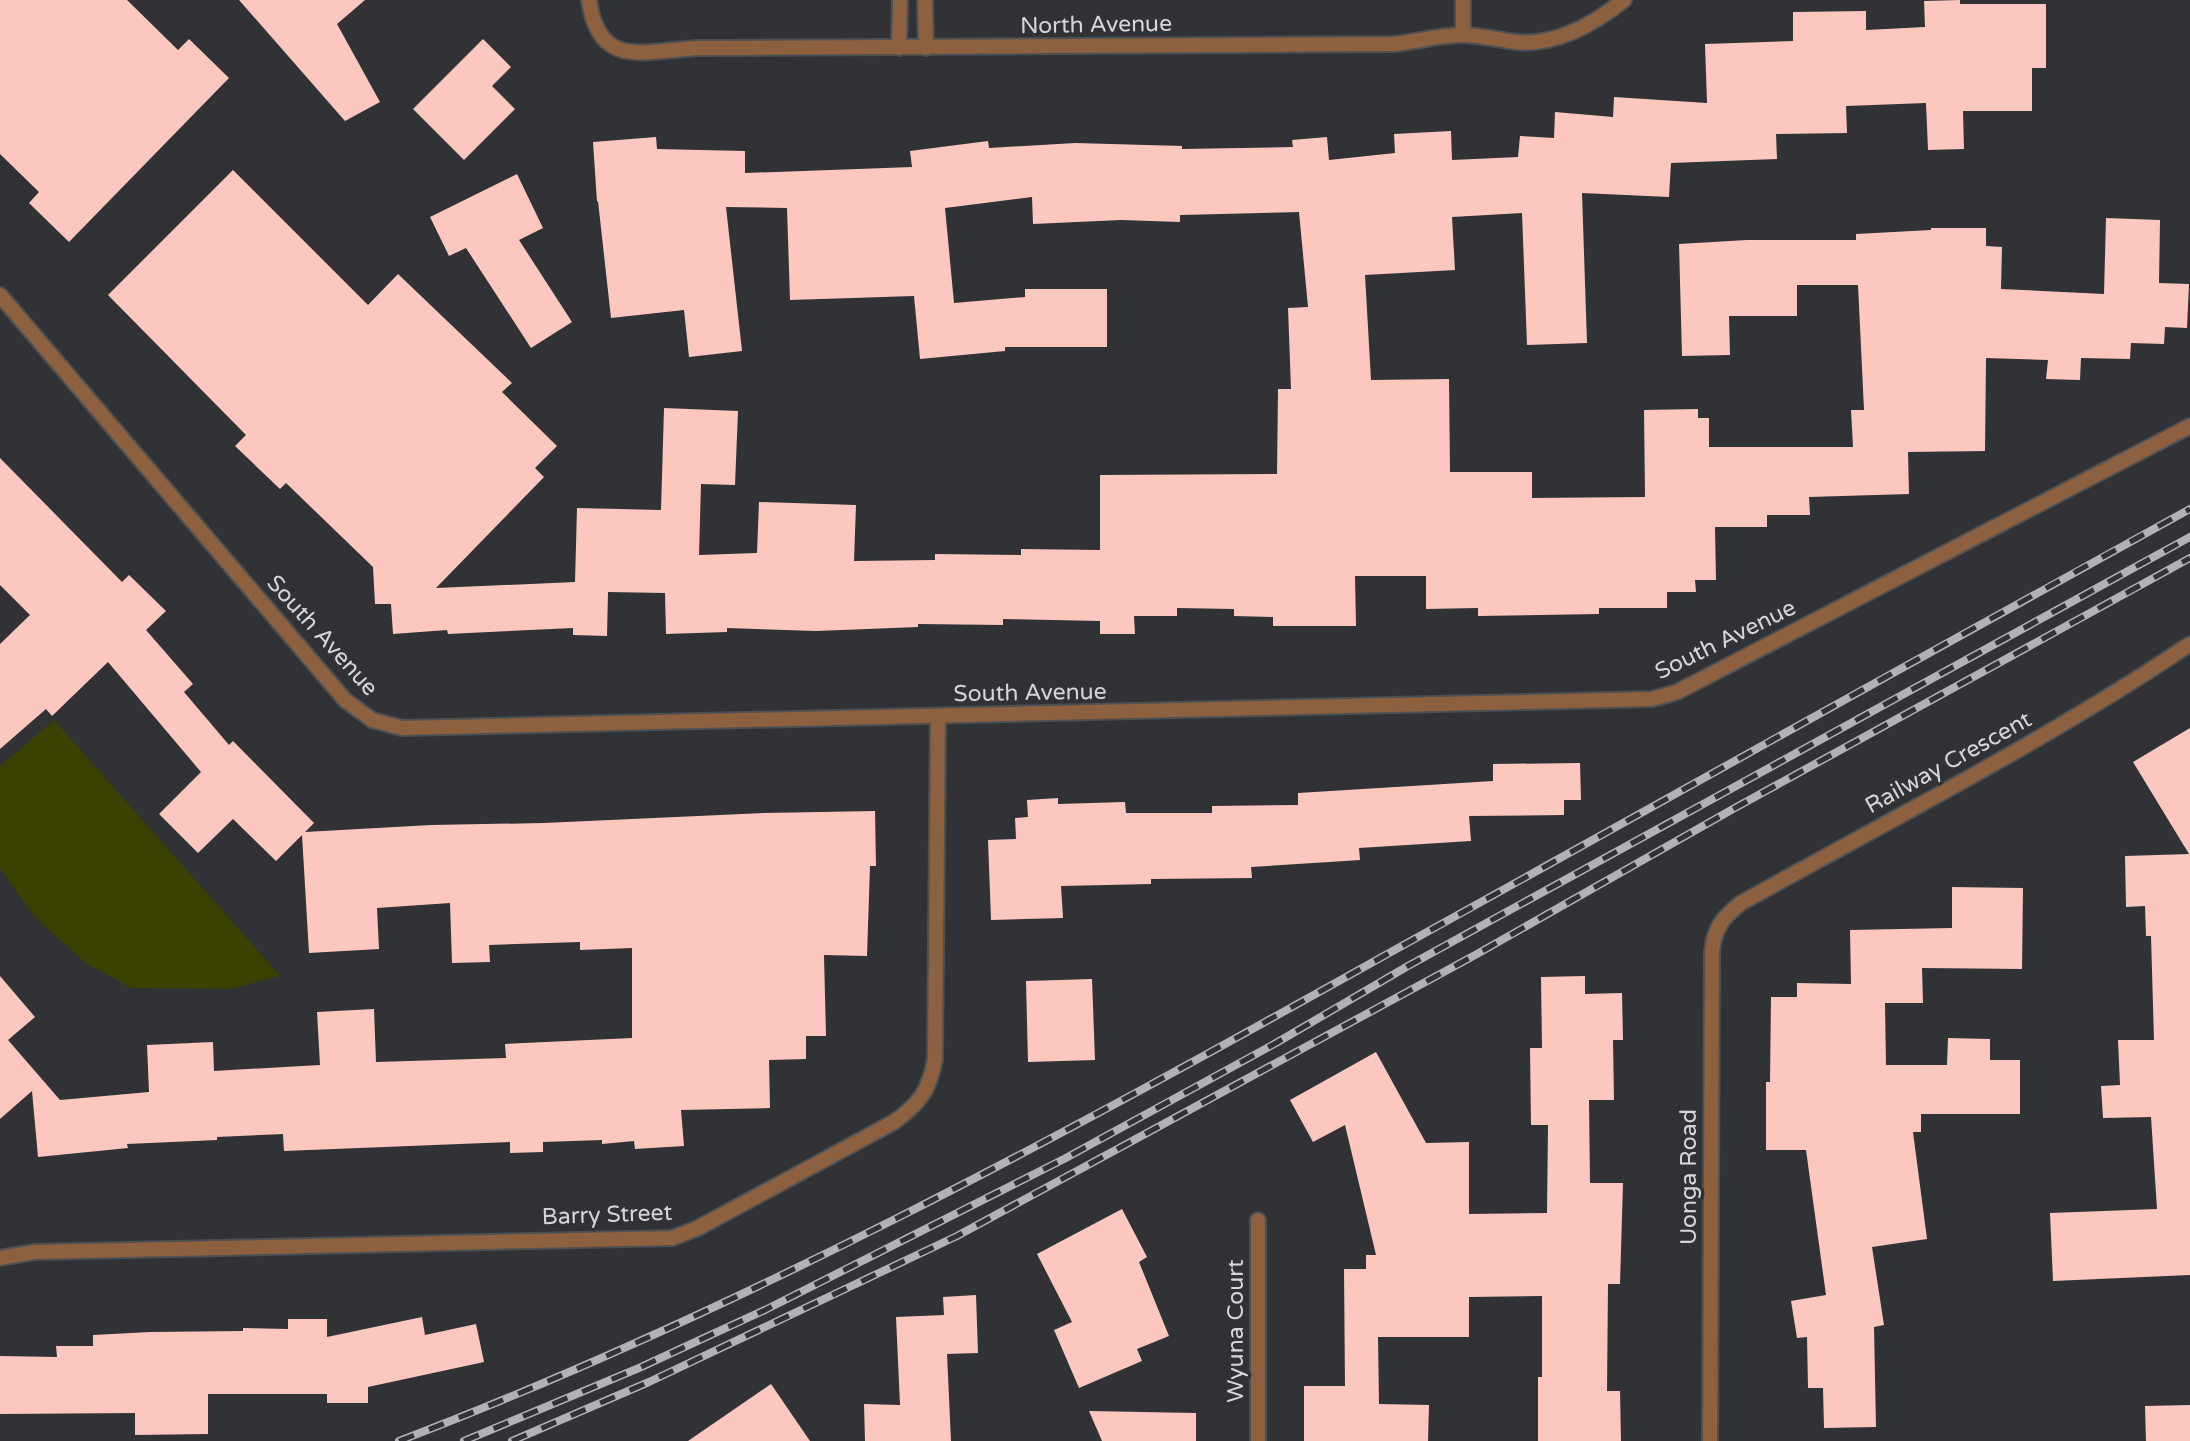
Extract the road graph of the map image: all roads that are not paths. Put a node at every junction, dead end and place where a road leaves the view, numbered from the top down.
1 (589, 0) edge
2 (900, 0) edge
3 (925, 0) edge
4 (1463, 0) edge
5 (1624, 0) edge
6 (1463, 35) junction
7 (900, 48) junction
8 (926, 48) junction
9 (0, 295) edge
10 (2190, 426) edge
11 (2190, 644) edge
12 (938, 716) junction
13 (1725, 916) joint
14 (1258, 1220) dead end
15 (0, 1258) edge
16 (1258, 1441) edge
17 (1710, 1441) edge

1 - 7 street, North Avenue
2 - 7 street
3 - 8 street
4 - 6 street
5 - 6 street, North Avenue
6 - 8 street, North Avenue
7 - 8 street, North Avenue
9 - 12 street, South Avenue
10 - 12 street, South Avenue
11 - 13 street, Railway Crescent
12 - 15 street, Barry Street
13 - 17 street, Uonga Road
14 - 16 street, Wyuna Court

